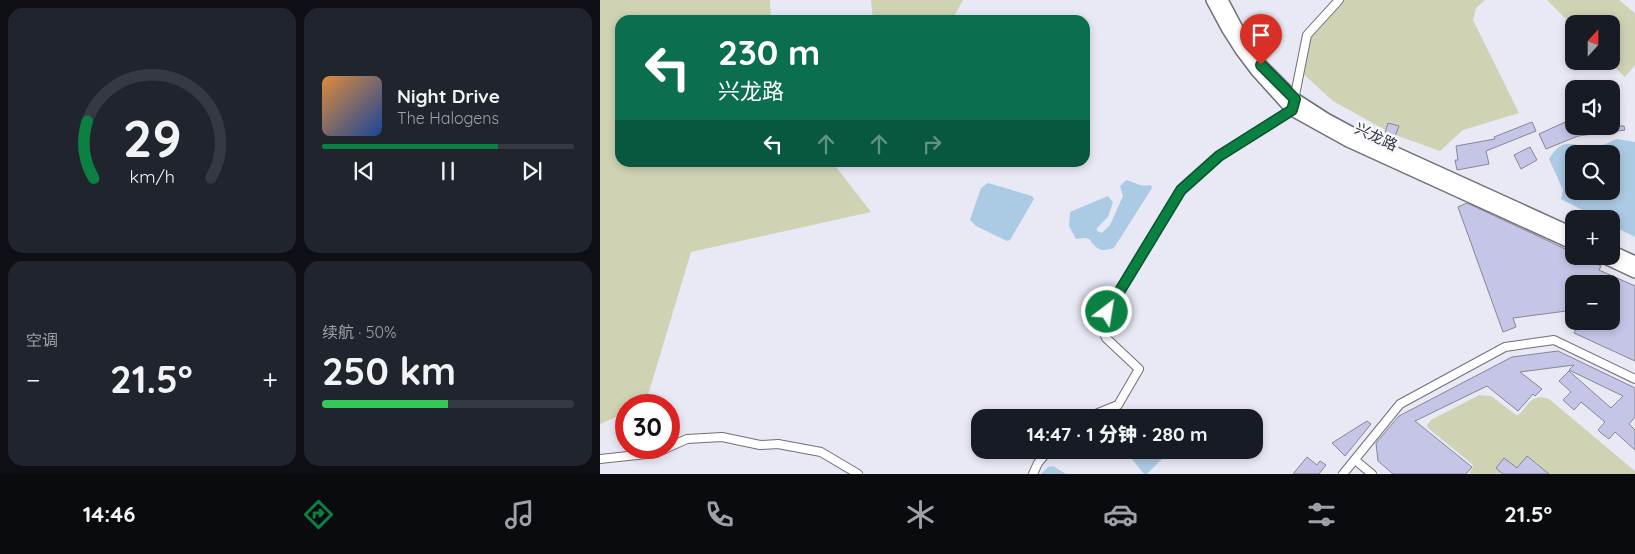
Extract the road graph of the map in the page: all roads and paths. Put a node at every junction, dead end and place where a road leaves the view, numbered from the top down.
1 (1212, 0) edge
2 (1222, 0) edge
3 (1339, 0) edge
4 (1293, 104) junction
5 (1565, 230) edge
6 (1565, 240) edge
7 (1620, 255) edge
8 (1635, 262) edge
9 (1620, 265) edge
10 (1635, 272) edge
11 (1635, 379) edge
12 (1108, 409) edge
13 (680, 442) edge
14 (615, 457) edge
15 (600, 459) edge
16 (1041, 459) edge
17 (1355, 460) junction
18 (858, 474) edge
19 (1033, 474) edge
20 (1343, 474) edge
21 (1372, 474) edge

1 - 4 main road, 兴龙路
2 - 4 main road, 兴龙路
3 - 4 street
4 - 5 main road, 兴龙路
4 - 6 main road, 兴龙路
4 - 12 street
7 - 8 main road
9 - 10 main road
11 - 17 street
13 - 18 street
14 - 15 street
16 - 19 street
17 - 20 street
17 - 21 street

